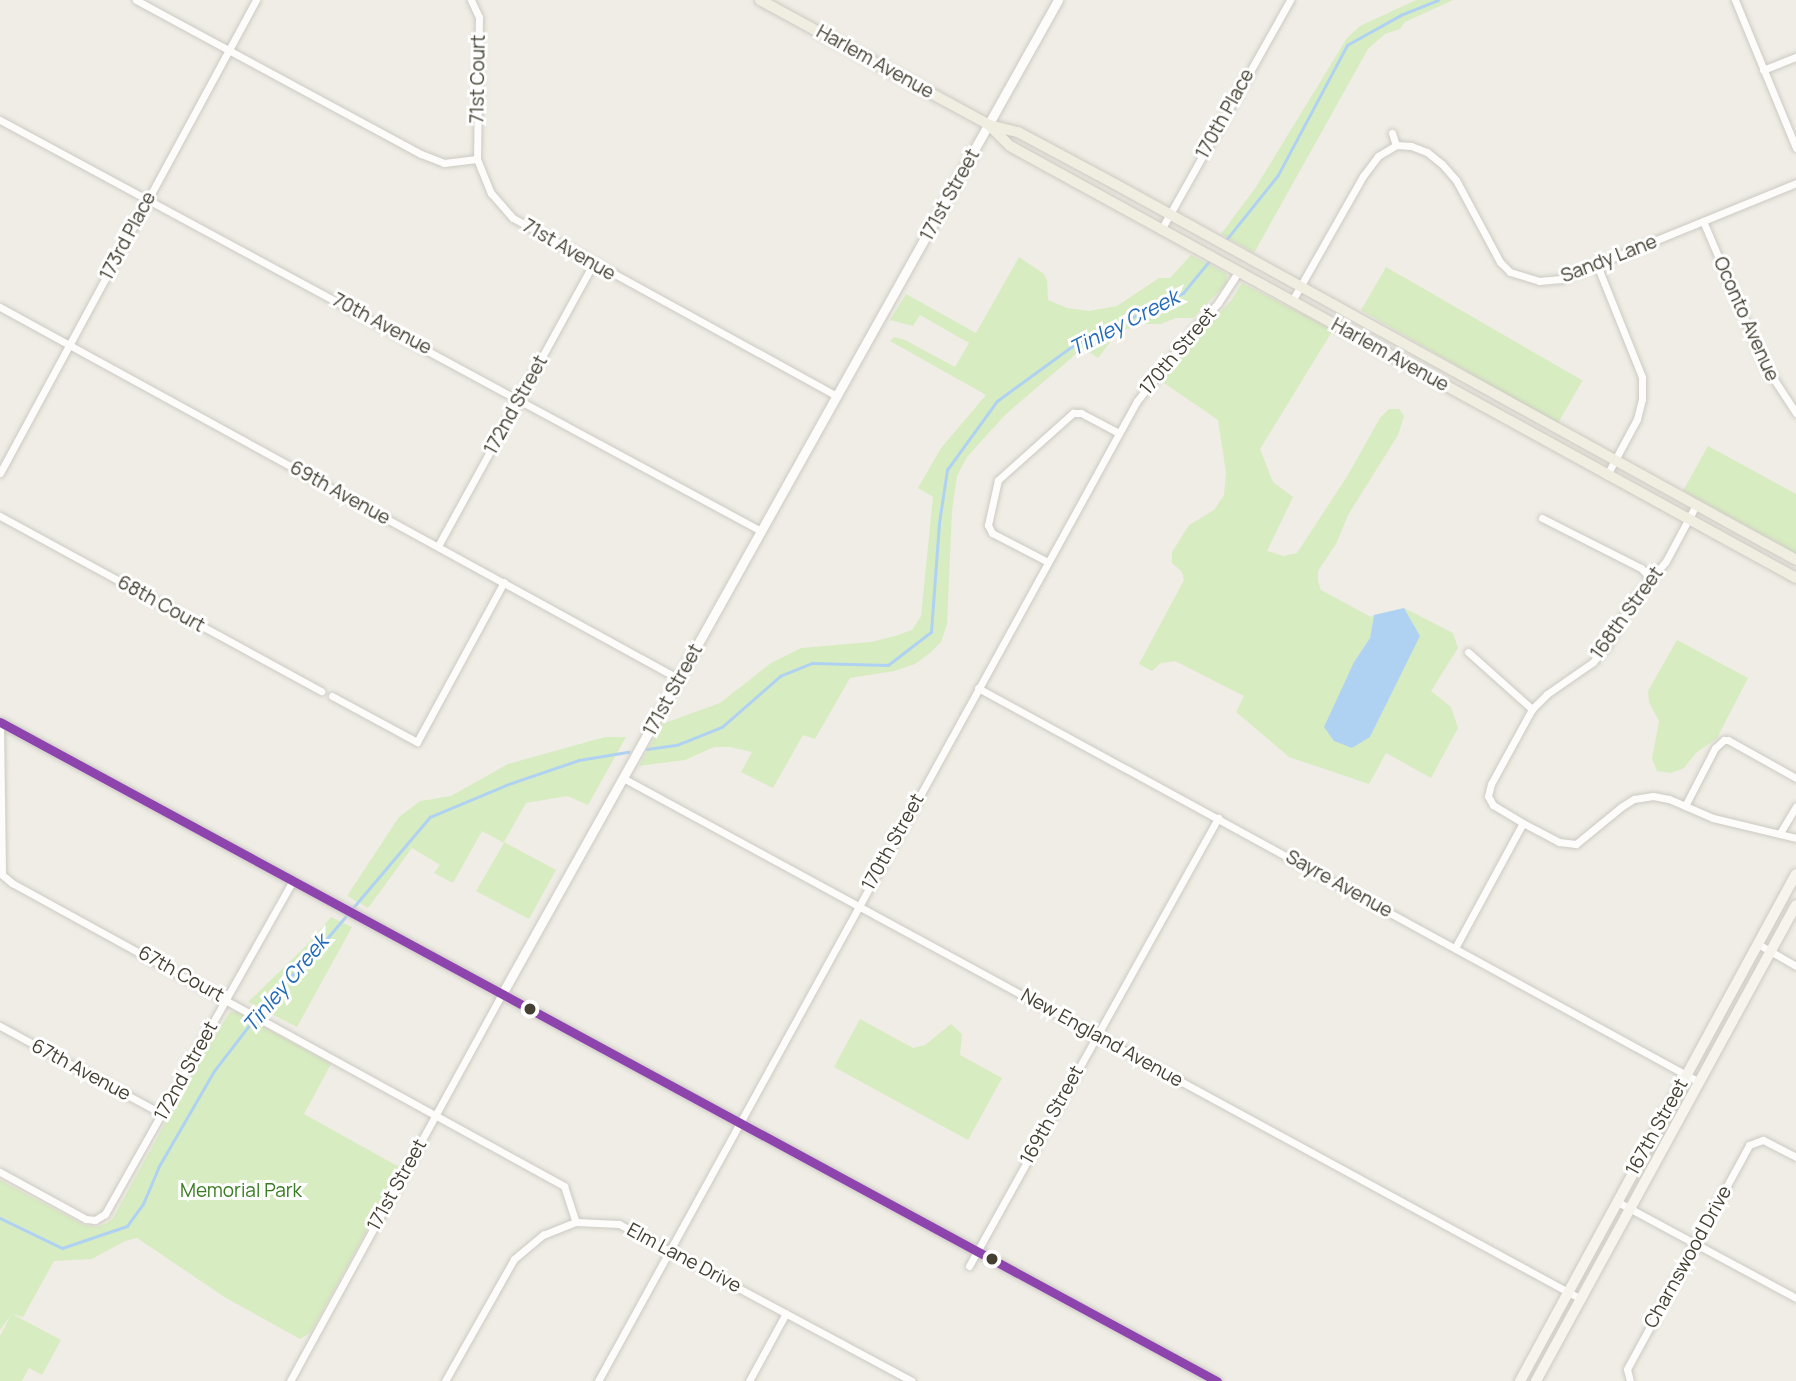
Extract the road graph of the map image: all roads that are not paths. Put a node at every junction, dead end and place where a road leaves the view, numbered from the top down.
1 (136, 0) edge
2 (256, 0) edge
3 (471, 0) edge
4 (760, 0) edge
5 (1058, 0) edge
6 (1290, 0) edge
7 (1735, 0) edge
8 (229, 50) junction
9 (1796, 57) edge
10 (1763, 70) junction
11 (0, 120) edge
12 (989, 125) junction
13 (1392, 133) dead end
14 (1396, 145) junction
15 (1796, 148) edge
16 (477, 159) junction
17 (1796, 183) edge
18 (149, 198) junction
19 (1170, 214) junction
20 (1703, 221) junction
21 (1161, 229) junction
22 (593, 264) junction
23 (1597, 265) junction
24 (1238, 272) junction
25 (1301, 285) junction
26 (1292, 301) junction
27 (0, 307) edge
28 (69, 345) junction
29 (837, 396) junction
30 (520, 398) junction
31 (1796, 413) edge
32 (1119, 433) junction
33 (1615, 460) junction
34 (0, 473) edge
35 (1607, 475) junction
36 (1696, 505) junction
37 (0, 516) edge
38 (1542, 518) dead end
39 (1689, 520) junction
40 (761, 531) junction
41 (438, 546) junction
42 (1796, 560) edge
43 (1048, 562) junction
44 (1796, 578) edge
45 (1651, 579) junction
46 (504, 582) junction
47 (1468, 652) dead end
48 (679, 679) junction
49 (978, 688) junction
50 (321, 691) dead end
51 (332, 696) dead end
52 (1532, 709) junction
53 (0, 725) edge
54 (623, 778) junction
55 (1796, 778) edge
56 (1685, 806) junction
57 (1796, 806) edge
58 (1218, 818) junction
59 (1523, 823) junction
60 (1780, 833) junction
61 (1796, 838) edge
62 (1, 873) edge
63 (1796, 874) edge
64 (293, 881) junction
65 (858, 905) junction
66 (1796, 905) edge
67 (1758, 944) junction
68 (1455, 948) junction
69 (1769, 951) junction
70 (1796, 965) edge
71 (502, 994) junction
72 (226, 999) junction
73 (0, 1026) edge
74 (1097, 1035) junction
75 (1687, 1075) junction
76 (1699, 1082) junction
77 (162, 1114) junction
78 (435, 1116) junction
79 (738, 1122) junction
80 (1796, 1157) edge
81 (0, 1172) edge
82 (1616, 1201) junction
83 (1630, 1209) junction
84 (576, 1222) junction
85 (1696, 1244) junction
86 (670, 1249) junction
87 (977, 1251) junction
88 (969, 1266) dead end
89 (1567, 1292) junction
90 (1581, 1298) junction
91 (1796, 1298) edge
92 (786, 1313) junction
93 (1628, 1379) edge
94 (906, 1380) edge
95 (290, 1381) edge
96 (446, 1381) edge
97 (598, 1381) edge
98 (748, 1381) edge
99 (1216, 1381) edge
100 (1520, 1381) edge
101 (1536, 1381) edge

1 - 8 street
2 - 8 street, 173rd Place
3 - 16 street, 71st Court
4 - 12 main road, Harlem Avenue
5 - 12 street, 171st Street
6 - 19 street, 170th Place
7 - 10 street
8 - 16 street
8 - 18 street, 173rd Place
9 - 10 street
10 - 15 street
11 - 18 street, 70th Avenue
12 - 19 main road, Harlem Avenue
12 - 21 main road, Harlem Avenue
12 - 29 street, 171st Street
13 - 14 street
14 - 23 street, Sandy Lane
14 - 25 street
16 - 22 street, 71st Avenue
17 - 20 street, Sandy Lane
18 - 28 street, 173rd Place
18 - 30 street, 70th Avenue
19 - 21 street, 170th Place
19 - 25 main road, Harlem Avenue
20 - 23 street, Sandy Lane
20 - 31 street, Oconto Avenue
21 - 24 main road, Harlem Avenue
22 - 29 street, 71st Avenue
22 - 30 street, 172nd Street
23 - 33 street
24 - 26 main road, Harlem Avenue
24 - 32 street, 170th Street
25 - 26 street
25 - 33 main road, Harlem Avenue
26 - 35 main road, Harlem Avenue
27 - 28 street, 69th Avenue
28 - 34 street, 173rd Place
28 - 41 street, 69th Avenue
29 - 40 street, 171st Street
30 - 40 street, 70th Avenue
30 - 41 street, 172nd Street
32 - 43 street, 170th Street
32 - 43 street
33 - 35 street
33 - 36 main road, Harlem Avenue
35 - 39 main road, Harlem Avenue
36 - 39 street, 168th Street
36 - 42 main road, Harlem Avenue
37 - 50 street, 68th Court
38 - 45 street
39 - 44 main road, Harlem Avenue
39 - 45 street, 168th Street
40 - 48 street, 171st Street
41 - 46 street, 69th Avenue
43 - 49 street, 170th Street
45 - 52 street, 168th Street
46 - 48 street, 69th Avenue
46 - 51 street
47 - 52 street
48 - 54 street, 171st Street
49 - 58 street, Sayre Avenue
49 - 65 street, 170th Street
52 - 59 street, 168th Street
53 - 62 street
53 - 64 street
54 - 65 street, New England Avenue
54 - 71 street, 171st Street
55 - 56 street
56 - 59 street, 168th Street
56 - 60 street
57 - 60 street
58 - 68 street, Sayre Avenue
58 - 74 street, 169th Street
59 - 68 street
60 - 61 street
62 - 72 street, 67th Court
63 - 67 main road, 167th Street
64 - 71 street
64 - 72 street, 172nd Street
65 - 74 street, New England Avenue
65 - 79 street, 170th Street
66 - 69 main road, 167th Street
67 - 69 street
67 - 75 main road, 167th Street
68 - 75 street, Sayre Avenue
69 - 70 street
69 - 76 main road, 167th Street
71 - 78 street, 171st Street
71 - 79 street
72 - 77 street, 172nd Street
72 - 78 street, 67th Court
73 - 77 street, 67th Avenue
74 - 87 street, 169th Street
74 - 89 street, New England Avenue
75 - 76 street, Sayre Avenue
75 - 82 main road, 167th Street
76 - 83 main road, 167th Street
77 - 81 street, 172nd Street
78 - 84 street
78 - 95 street, 171st Street
79 - 86 street, 170th Street
79 - 87 street
80 - 85 street, Charnswood Drive
82 - 83 street
82 - 89 main road, 167th Street
83 - 85 street
83 - 90 main road, 167th Street
84 - 86 street, Elm Lane Drive
84 - 96 street
85 - 91 street
85 - 93 street, Charnswood Drive
86 - 92 street, Elm Lane Drive
86 - 97 street, 170th Street
87 - 88 street, 169th Street
87 - 99 street
89 - 90 street, New England Avenue
89 - 100 main road, 167th Street
90 - 101 main road, 167th Street
92 - 94 street, Elm Lane Drive
92 - 98 street

